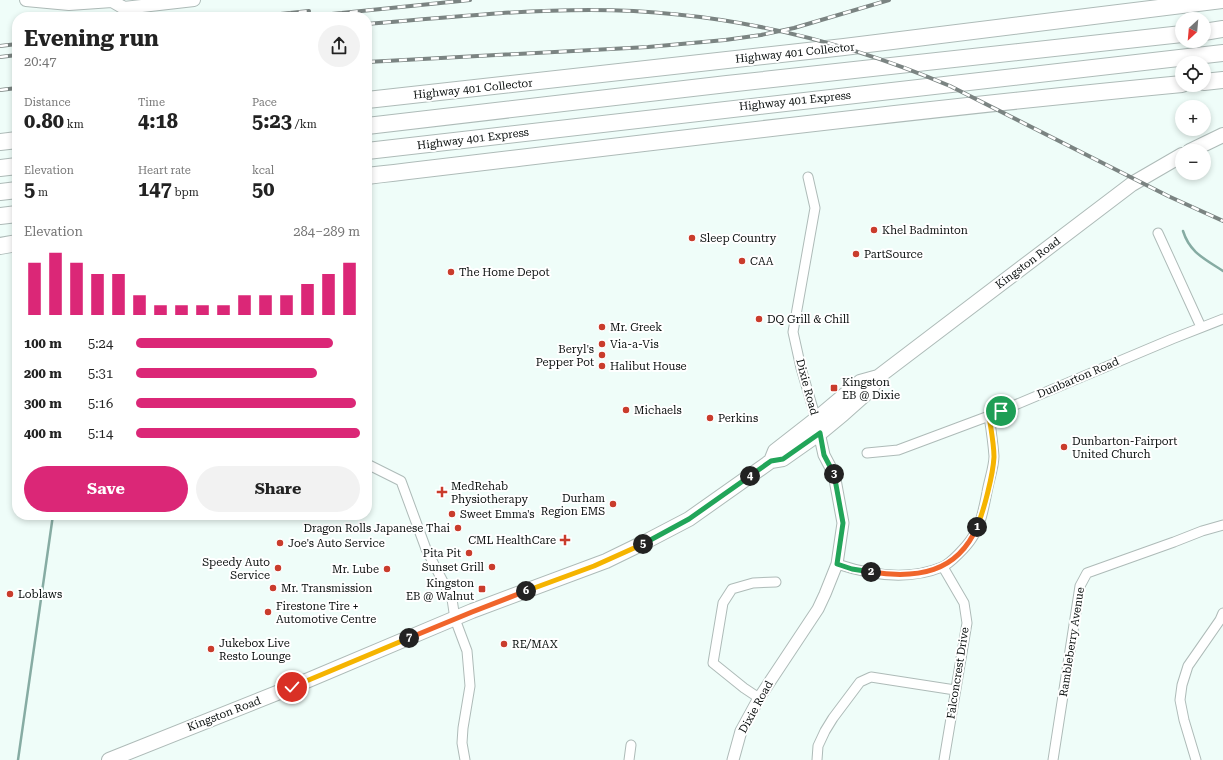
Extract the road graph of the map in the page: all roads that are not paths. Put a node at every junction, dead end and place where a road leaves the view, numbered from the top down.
1 (26, 0) edge
2 (194, 0) edge
3 (1223, 0) edge
4 (113, 1) edge
5 (1223, 30) edge
6 (1211, 31) edge
7 (1175, 35) edge
8 (1223, 53) edge
9 (1223, 80) edge
10 (1211, 81) edge
11 (1175, 85) edge
12 (372, 99) edge
13 (372, 125) edge
14 (1223, 135) edge
15 (12, 141) edge
16 (0, 142) edge
17 (1204, 144) edge
18 (372, 150) edge
19 (1175, 159) edge
20 (12, 167) edge
21 (0, 168) edge
22 (372, 175) edge
23 (808, 177) dead end
24 (12, 191) edge
25 (0, 192) edge
26 (12, 215) edge
27 (0, 216) edge
28 (1158, 233) dead end
29 (12, 244) edge
30 (0, 246) edge
31 (1223, 319) edge
32 (1202, 327) junction
33 (878, 377) junction
34 (989, 416) junction
35 (816, 419) junction
36 (820, 433) junction
37 (867, 453) dead end
38 (771, 461) junction
39 (372, 466) edge
40 (1223, 525) edge
41 (837, 564) junction
42 (943, 567) junction
43 (776, 582) dead end
44 (1223, 613) edge
45 (455, 619) junction
46 (955, 690) junction
47 (759, 698) junction
48 (631, 745) dead end
49 (109, 760) edge
50 (465, 760) edge
51 (629, 760) edge
52 (733, 760) edge
53 (817, 760) edge
54 (944, 760) edge
55 (1053, 760) edge
56 (1196, 760) edge

1 - 4 main road
2 - 4 main road
3 - 12 highway, Highway 401 Collector
5 - 6 highway
7 - 13 highway
8 - 18 highway, Highway 401 Express
9 - 10 highway
11 - 22 highway
14 - 17 main road
15 - 16 highway
19 - 33 main road, Kingston Road
20 - 21 highway
23 - 35 street, Dixie Road
24 - 25 highway
26 - 27 highway
28 - 32 street
29 - 30 highway
31 - 32 street, Dunbarton Road
32 - 34 street, Dunbarton Road
33 - 35 main road, Kingston Road
33 - 36 main road, Kingston Road
34 - 37 street, Dunbarton Road
34 - 42 street
35 - 36 street, Dixie Road
35 - 38 main road, Kingston Road
36 - 38 main road, Kingston Road
36 - 41 street, Dixie Road
38 - 45 main road, Kingston Road
39 - 45 street
40 - 55 street, Rambleberry Avenue
41 - 42 street
41 - 47 street, Dixie Road
42 - 46 street, Falconcrest Drive
43 - 47 street
44 - 56 street
45 - 49 main road, Kingston Road
45 - 50 street
46 - 53 street
46 - 54 street, Falconcrest Drive
47 - 52 street, Dixie Road
48 - 51 street

